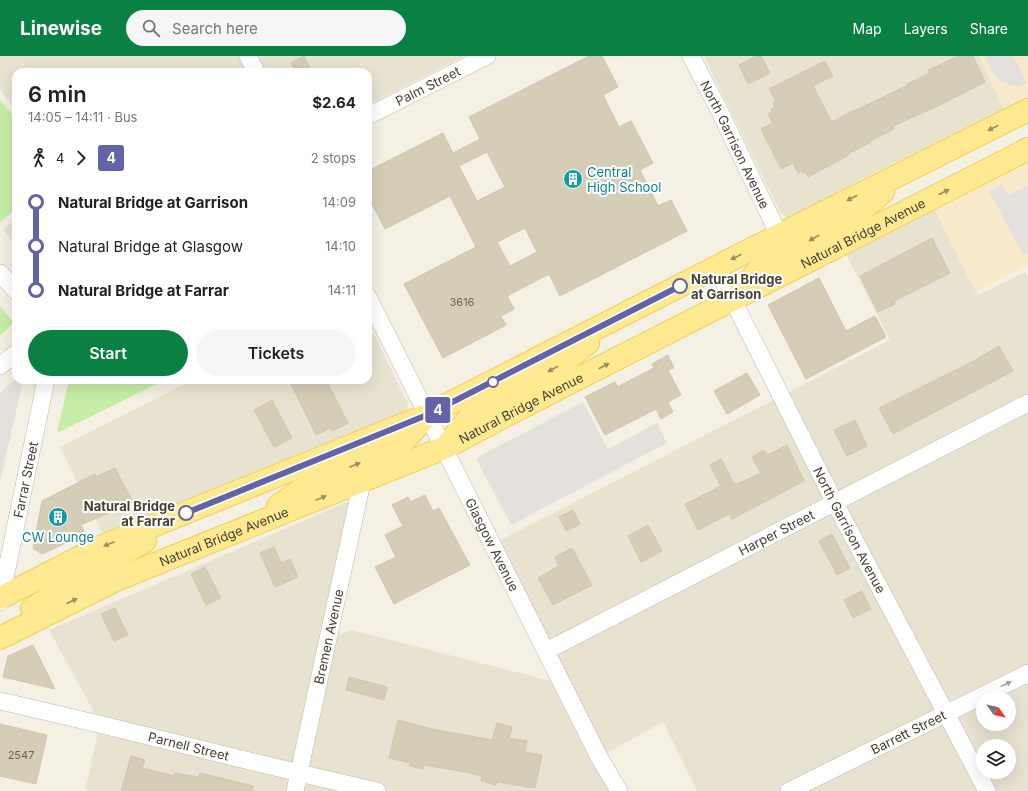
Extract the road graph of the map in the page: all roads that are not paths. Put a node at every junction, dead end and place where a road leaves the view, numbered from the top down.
1 (248, 56) edge
2 (487, 56) edge
3 (691, 56) edge
4 (254, 68) edge
5 (1028, 110) edge
6 (372, 114) edge
7 (1028, 149) edge
8 (914, 167) junction
9 (779, 235) junction
10 (716, 267) junction
11 (0, 272) edge
12 (12, 286) edge
13 (733, 300) junction
14 (372, 304) edge
15 (616, 318) junction
16 (12, 356) edge
17 (0, 366) edge
18 (45, 384) edge
19 (1028, 403) edge
20 (427, 415) junction
21 (444, 448) junction
22 (362, 482) junction
23 (835, 503) junction
24 (195, 509) junction
25 (249, 526) junction
26 (0, 599) edge
27 (0, 637) edge
28 (546, 651) junction
29 (1028, 673) edge
30 (0, 701) edge
31 (946, 714) junction
32 (299, 774) junction
33 (295, 791) edge
34 (377, 791) edge
35 (619, 791) edge
36 (789, 791) edge
37 (988, 791) edge

1 - 4 street
2 - 6 street, Palm Street
3 - 9 street, North Garrison Avenue
5 -> 8 main road
13 -> 7 main road, Natural Bridge Avenue
8 -> 9 main road
8 -> 13 main road
9 -> 10 main road
10 - 13 street, North Garrison Avenue
10 - 15 main road
11 - 12 street
21 -> 13 main road, Natural Bridge Avenue
13 - 23 street, North Garrison Avenue
14 - 20 street, Glasgow Avenue
15 - 20 main road
15 -> 21 main road
16 - 17 street
18 - 26 street, Farrar Street
19 - 23 street, Harper Street
20 - 21 street, Glasgow Avenue
20 - 24 main road
25 -> 20 main road
21 - 22 main road, Natural Bridge Avenue
21 - 28 street, Glasgow Avenue
25 -> 22 main road, Natural Bridge Avenue
22 - 32 street, Bremen Avenue
23 - 28 street, Harper Street
23 - 31 street, North Garrison Avenue
24 -> 26 main road
24 - 27 main road
27 -> 25 main road, Natural Bridge Avenue
28 - 35 street, Glasgow Avenue
31 -> 29 street, Barrett Street
30 - 32 street, Parnell Street
31 - 36 street, Barrett Street
31 - 37 street, North Garrison Avenue
32 - 33 street, Bremen Avenue
32 - 34 street, Parnell Street

